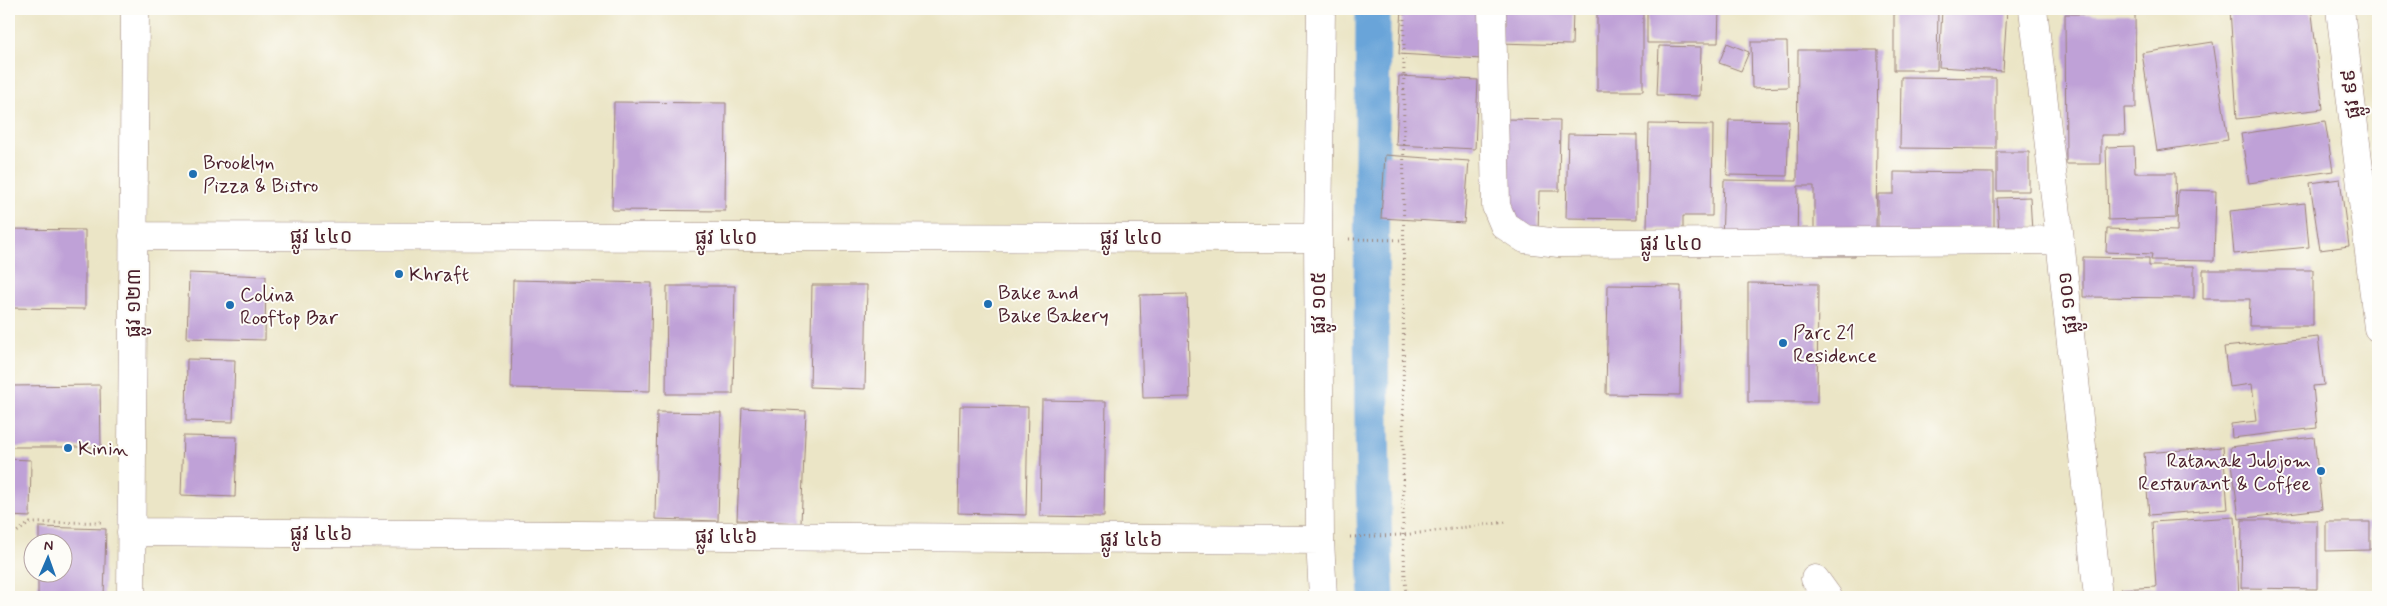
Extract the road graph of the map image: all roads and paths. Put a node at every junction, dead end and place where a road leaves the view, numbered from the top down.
1 (135, 9) edge
2 (1321, 9) edge
3 (1404, 9) edge
4 (1492, 9) edge
5 (2033, 9) edge
6 (2340, 9) edge
7 (133, 236) junction
8 (1318, 238) junction
9 (1354, 240) dead end
10 (1401, 240) junction
11 (2060, 240) junction
12 (2378, 328) edge
13 (1508, 522) dead end
14 (131, 527) junction
15 (1403, 535) junction
16 (9, 537) edge
17 (1354, 537) dead end
18 (1320, 540) junction
19 (131, 597) edge
20 (1323, 597) edge
21 (1406, 597) edge
22 (2098, 597) edge

1 - 7 street, ផ្លូវ ១២៣
2 - 8 street, ផ្លូវ ១០៥
3 - 10 path
4 - 11 street, ផ្លូវ ៤៤០
5 - 11 street, ផ្លូវ ១០១
6 - 12 street, ផ្លូវ ៩៩
7 - 8 street, ផ្លូវ ៤៤០
7 - 14 street, ផ្លូវ ១២៣
8 - 18 street, ផ្លូវ ១០៥
9 - 10 path
10 - 15 path
11 - 22 street, ផ្លូវ ១០១
13 - 15 path
14 - 16 path
14 - 18 street, ផ្លូវ ៤៤៦
14 - 19 street, ផ្លូវ ១២៣
15 - 17 path
15 - 21 path
18 - 20 street, ផ្លូវ ១០៥

